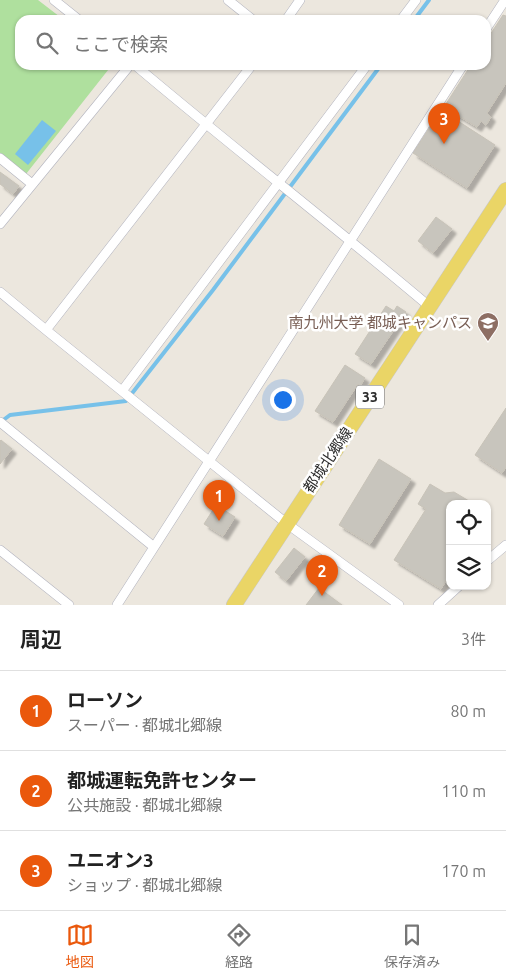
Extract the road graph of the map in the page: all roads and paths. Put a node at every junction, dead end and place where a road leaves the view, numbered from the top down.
1 (54, 0) edge
2 (228, 0) edge
3 (300, 0) edge
4 (416, 0) edge
5 (504, 0) edge
6 (73, 15) edge
7 (247, 15) edge
8 (290, 15) edge
9 (405, 15) edge
10 (491, 21) edge
11 (126, 70) edge
12 (141, 70) edge
13 (248, 70) edge
14 (363, 70) edge
15 (460, 70) edge
16 (206, 125) junction
17 (0, 158) edge
18 (278, 182) junction
19 (32, 184) junction
20 (506, 190) edge
21 (0, 224) edge
22 (351, 240) junction
23 (0, 292) edge
24 (430, 307) junction
25 (46, 330) junction
26 (122, 390) junction
27 (0, 422) edge
28 (209, 460) junction
29 (286, 523) junction
30 (506, 545) edge
31 (154, 547) junction
32 (0, 550) edge
33 (491, 558) edge
34 (455, 590) edge
35 (69, 605) edge
36 (117, 605) edge
37 (234, 605) edge
38 (399, 605) edge
39 (438, 605) edge

1 - 6 street
2 - 7 street
3 - 8 street
4 - 9 street
5 - 10 street
11 - 19 street
12 - 16 street
13 - 16 street
14 - 18 street
15 - 22 street
16 - 18 street
16 - 25 street
17 - 19 street
18 - 22 street
18 - 26 street
19 - 21 street
20 - 24 main road, 都城北郷線 / 33
22 - 24 street
22 - 28 street
23 - 25 street
24 - 29 main road, 都城北郷線 / 33
25 - 26 street
26 - 28 street
27 - 31 street
28 - 29 street
28 - 31 street
29 - 37 main road, 都城北郷線 / 33
29 - 38 street
30 - 33 street
31 - 36 street
32 - 35 street
34 - 39 street

